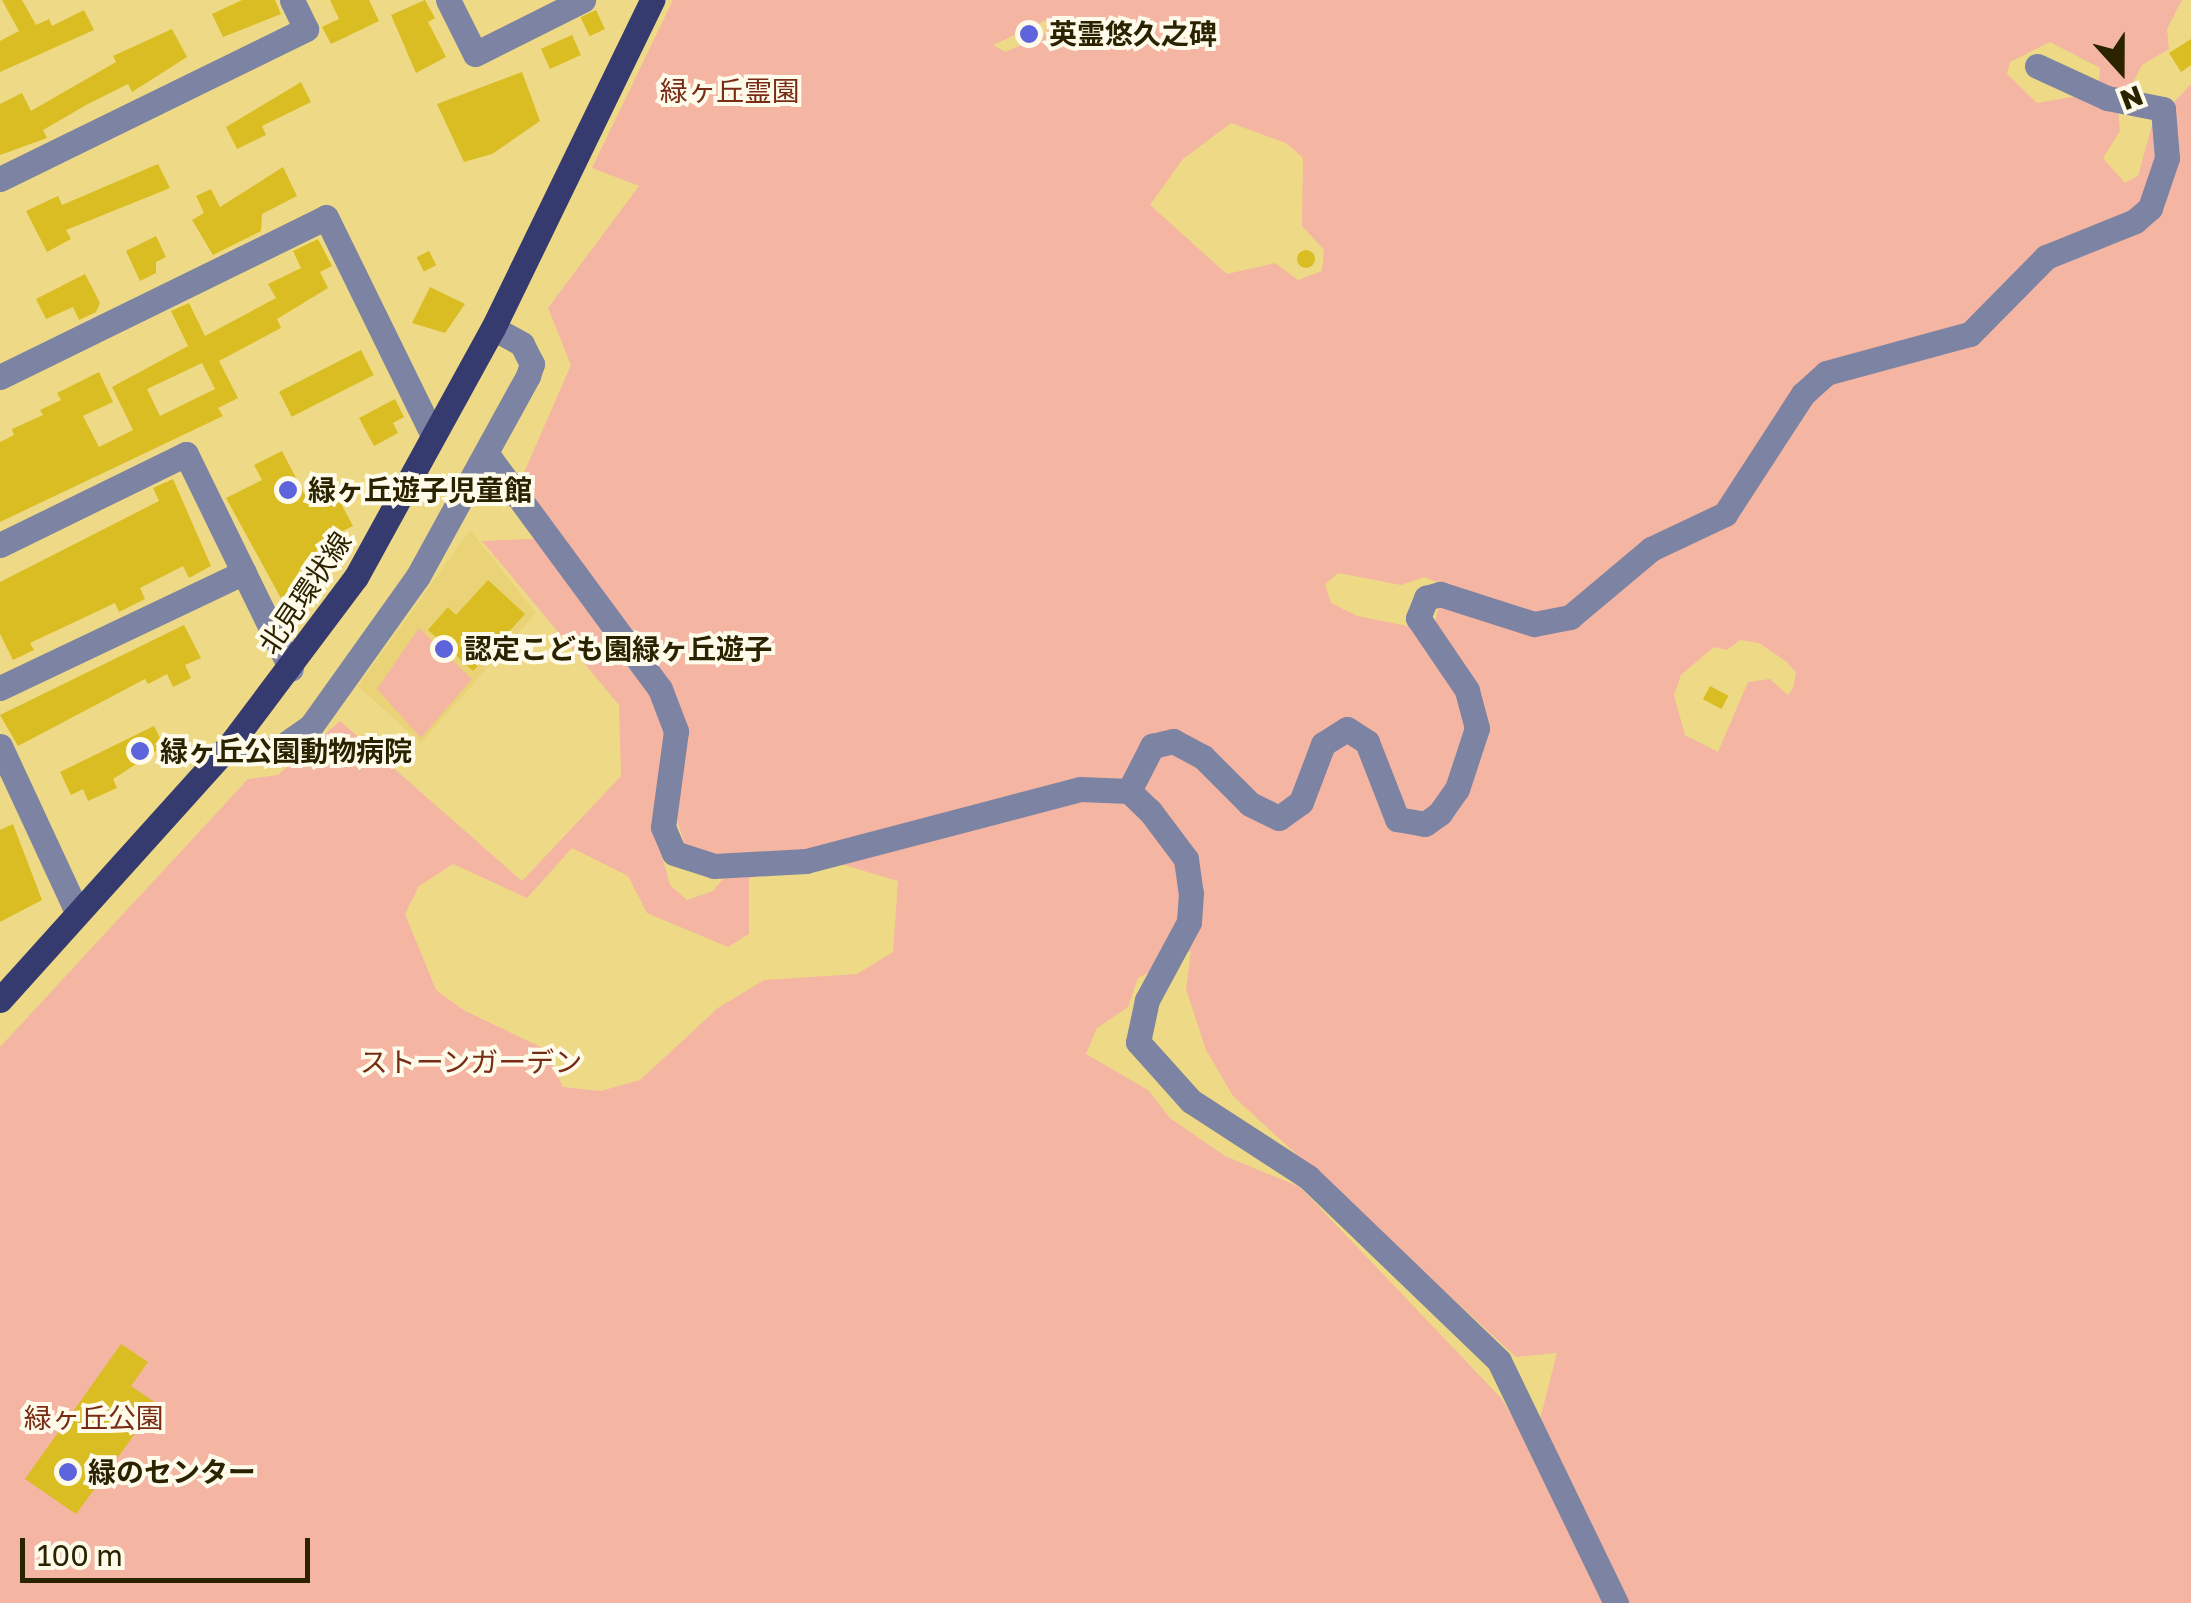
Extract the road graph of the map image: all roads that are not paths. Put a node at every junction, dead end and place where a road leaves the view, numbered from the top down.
1 (292, 0) edge
2 (448, 0) edge
3 (583, 0) edge
4 (652, 0) edge
5 (2037, 66) dead end
6 (0, 179) edge
7 (493, 328) junction
8 (0, 377) edge
9 (433, 435) junction
10 (489, 457) junction
11 (0, 545) edge
12 (244, 572) junction
13 (291, 669) junction
14 (0, 688) edge
15 (232, 742) junction
16 (0, 746) edge
17 (1129, 791) junction
18 (77, 912) junction
19 (0, 1000) edge
20 (1616, 1603) edge

1 - 6 street
2 - 3 street
4 - 7 main road, 北見環状線
5 - 17 street
7 - 9 main road, 北見環状線
7 - 10 street
8 - 9 street
9 - 13 main road, 北見環状線
10 - 15 street
10 - 17 street
11 - 12 street
12 - 13 street
12 - 14 street
13 - 15 main road, 北見環状線
15 - 18 main road, 北見環状線
16 - 18 street
17 - 20 street
18 - 19 main road, 北見環状線

